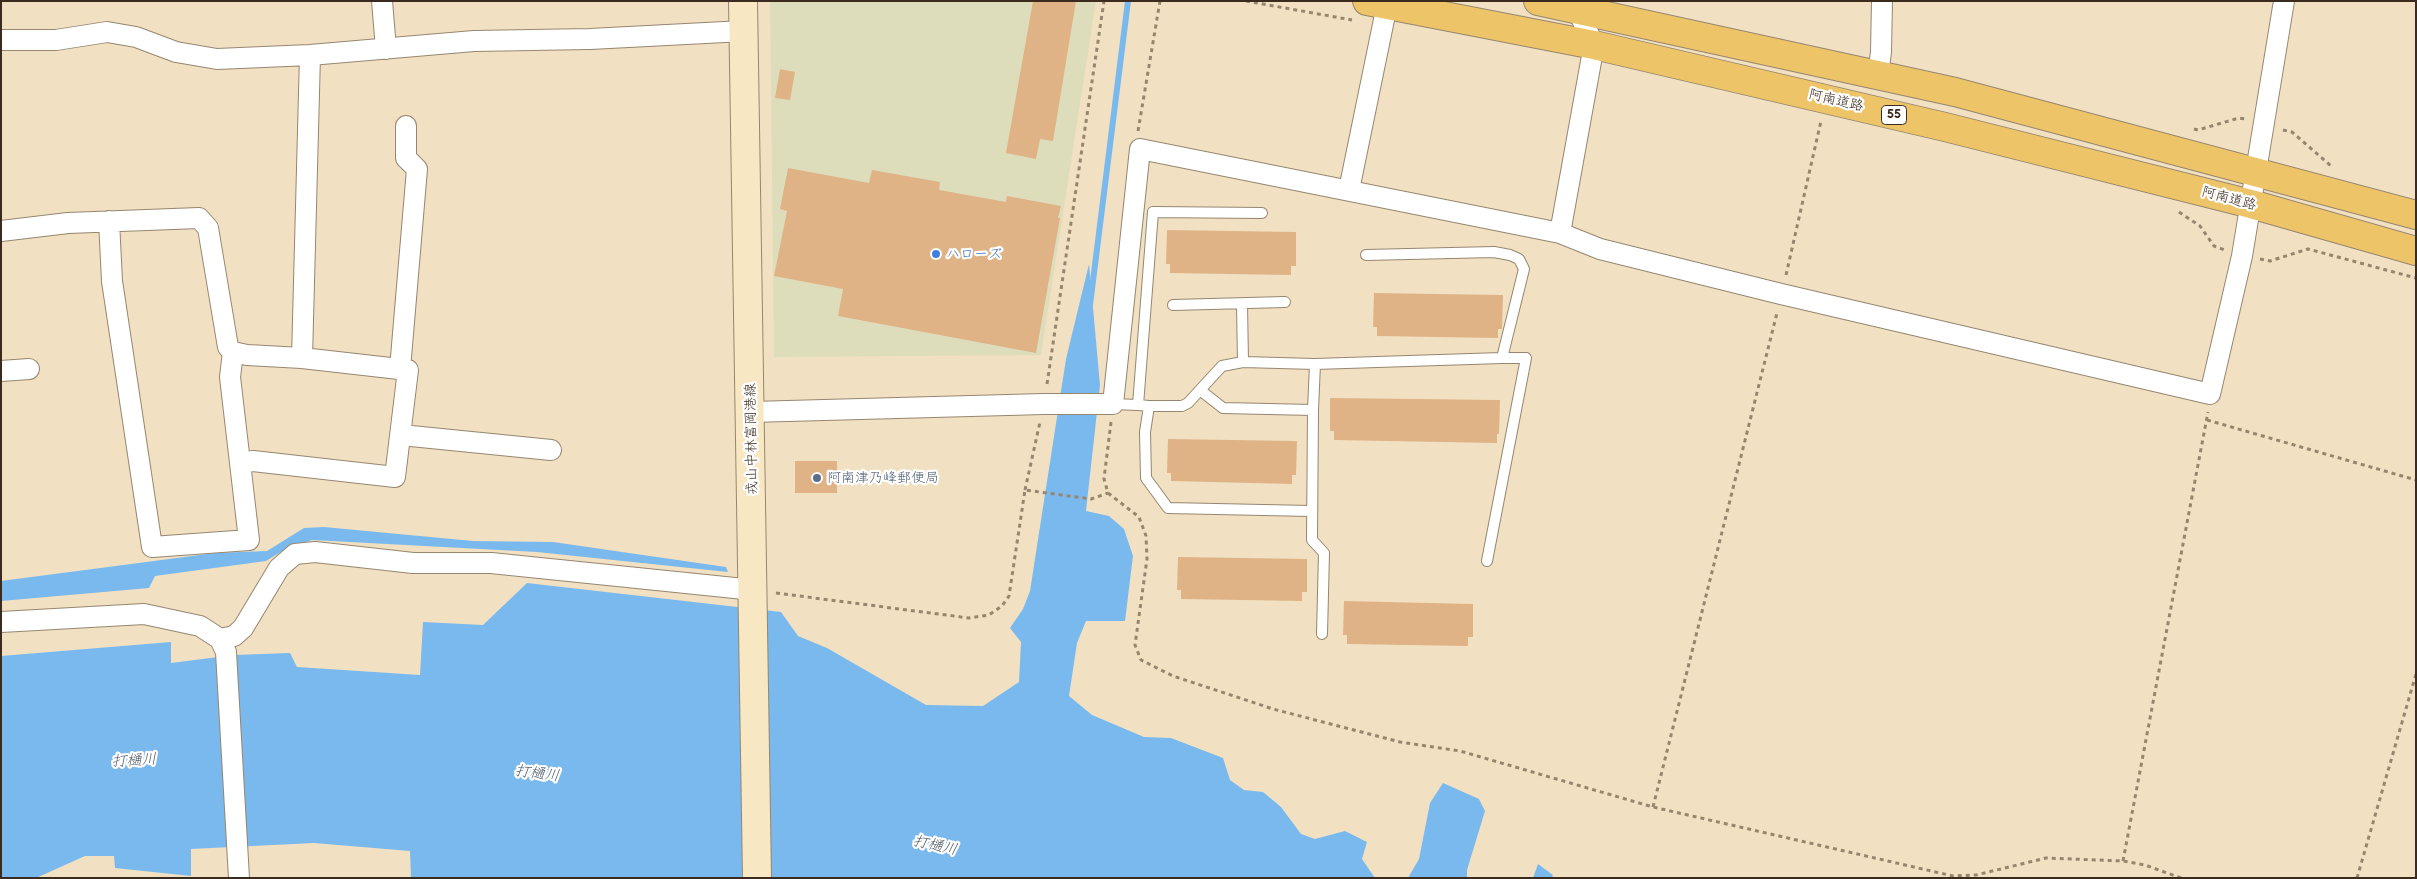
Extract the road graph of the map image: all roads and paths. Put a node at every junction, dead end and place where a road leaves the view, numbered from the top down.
1 (382, 1) edge
2 (743, 1) edge
3 (1104, 1) edge
4 (1160, 1) edge
5 (1246, 1) edge
6 (1538, 1) edge
7 (1882, 1) edge
8 (2284, 1) edge
9 (1577, 5) edge
10 (1379, 11) edge
11 (744, 31) junction
12 (1, 40) edge
13 (1594, 45) junction
14 (386, 49) junction
15 (310, 55) junction
16 (1878, 75) junction
17 (1822, 116) junction
18 (406, 126) dead end
19 (2292, 132) dead end
20 (1140, 149) junction
21 (2338, 168) dead end
22 (2257, 170) junction
23 (1349, 190) junction
24 (2251, 204) junction
25 (2178, 211) dead end
26 (1262, 213) dead end
27 (2416, 214) edge
28 (109, 221) junction
29 (1, 231) edge
30 (1560, 233) junction
31 (2214, 246) dead end
32 (2416, 252) edge
33 (1366, 255) dead end
34 (2270, 261) dead end
35 (2416, 278) edge
36 (1781, 294) junction
37 (1285, 302) dead end
38 (1242, 304) junction
39 (1173, 305) dead end
40 (233, 352) junction
41 (302, 358) junction
42 (1502, 358) junction
43 (1243, 362) junction
44 (1315, 364) junction
45 (29, 369) dead end
46 (400, 369) junction
47 (1, 370) edge
48 (1200, 390) junction
49 (1046, 404) junction
50 (1108, 404) junction
51 (1138, 405) junction
52 (1149, 406) junction
53 (1313, 410) junction
54 (751, 412) junction
55 (401, 435) junction
56 (551, 450) dead end
57 (240, 463) junction
58 (2416, 480) edge
59 (1025, 490) junction
60 (1108, 493) junction
61 (1311, 511) junction
62 (1487, 561) dead end
63 (754, 596) junction
64 (1, 622) edge
65 (1322, 634) dead end
66 (223, 646) junction
67 (2416, 674) edge
68 (1653, 807) junction
69 (2123, 861) junction
70 (239, 878) edge
71 (757, 878) edge
72 (2181, 878) edge
73 (2357, 878) edge

1 - 14 street
2 - 11 main road, 戎山中林富岡港線
3 - 49 path
4 - 20 path
5 - 10 path
6 - 9 highway
7 - 16 street
8 - 22 street
9 - 13 street
9 - 16 highway
10 - 13 highway, 阿南道路 / 55
10 - 23 street
11 - 14 street
11 - 54 main road, 戎山中林富岡港線
12 - 15 street
13 - 17 highway, 阿南道路 / 55
13 - 30 street
14 - 15 street
15 - 41 street
16 - 22 highway
17 - 24 highway, 阿南道路 / 55
17 - 36 path
18 - 46 street
19 - 21 path
20 - 23 street
20 - 50 street
22 - 24 street
22 - 27 highway
23 - 30 street
24 - 32 highway, 阿南道路 / 55
24 - 36 street
25 - 31 path
26 - 51 lane
28 - 29 street
28 - 40 street
28 - 57 street
30 - 36 street
33 - 42 lane
34 - 35 path
36 - 68 path
37 - 38 lane
38 - 39 lane
38 - 43 lane
40 - 41 street
40 - 57 street
41 - 46 street
42 - 44 lane
42 - 62 lane
43 - 44 lane
43 - 48 lane
44 - 53 lane
45 - 47 street
46 - 55 street
48 - 52 lane
48 - 53 lane
49 - 50 street
49 - 54 street
49 - 59 path
50 - 51 lane
50 - 60 path
51 - 52 lane
52 - 61 lane
53 - 61 lane
54 - 63 main road, 戎山中林富岡港線
55 - 56 street
55 - 57 street
58 - 69 path
59 - 60 path
59 - 63 path
60 - 68 path
61 - 65 lane
63 - 66 street
63 - 71 main road, 戎山中林富岡港線
64 - 66 street
66 - 70 street
67 - 73 path
68 - 69 path
69 - 72 path

